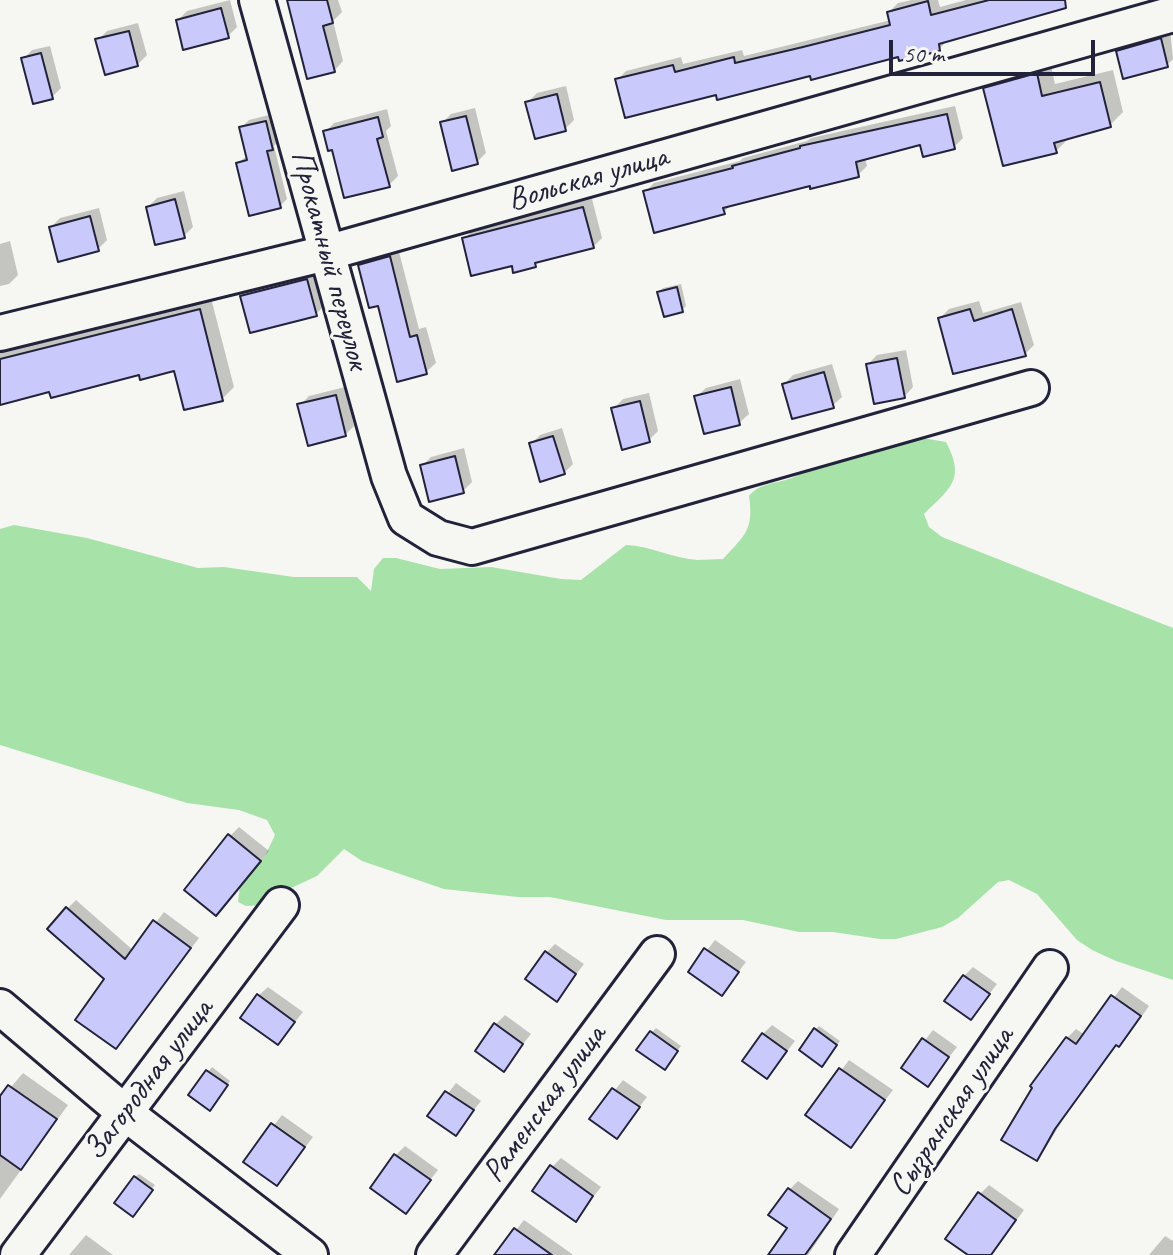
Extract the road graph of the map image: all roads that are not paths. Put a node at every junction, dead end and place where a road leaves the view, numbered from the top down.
1 (257, 0) edge
2 (1173, 14) edge
3 (326, 253) junction
4 (0, 333) edge
5 (1031, 388) dead end
6 (281, 905) dead end
7 (657, 954) dead end
8 (1050, 968) dead end
9 (0, 1007) edge
10 (124, 1112) junction
11 (18, 1255) edge
12 (310, 1255) edge
13 (434, 1255) edge
14 (853, 1255) edge

1 - 3 street, Прокатный переулок
2 - 3 street, Вольская улица
3 - 4 street, Вольская улица
3 - 5 street, Прокатный переулок
6 - 10 street, Загородная улица
7 - 13 street, Раменская улица
8 - 14 street, Сызранская улица
9 - 10 street
10 - 11 street, Загородная улица
10 - 12 street

